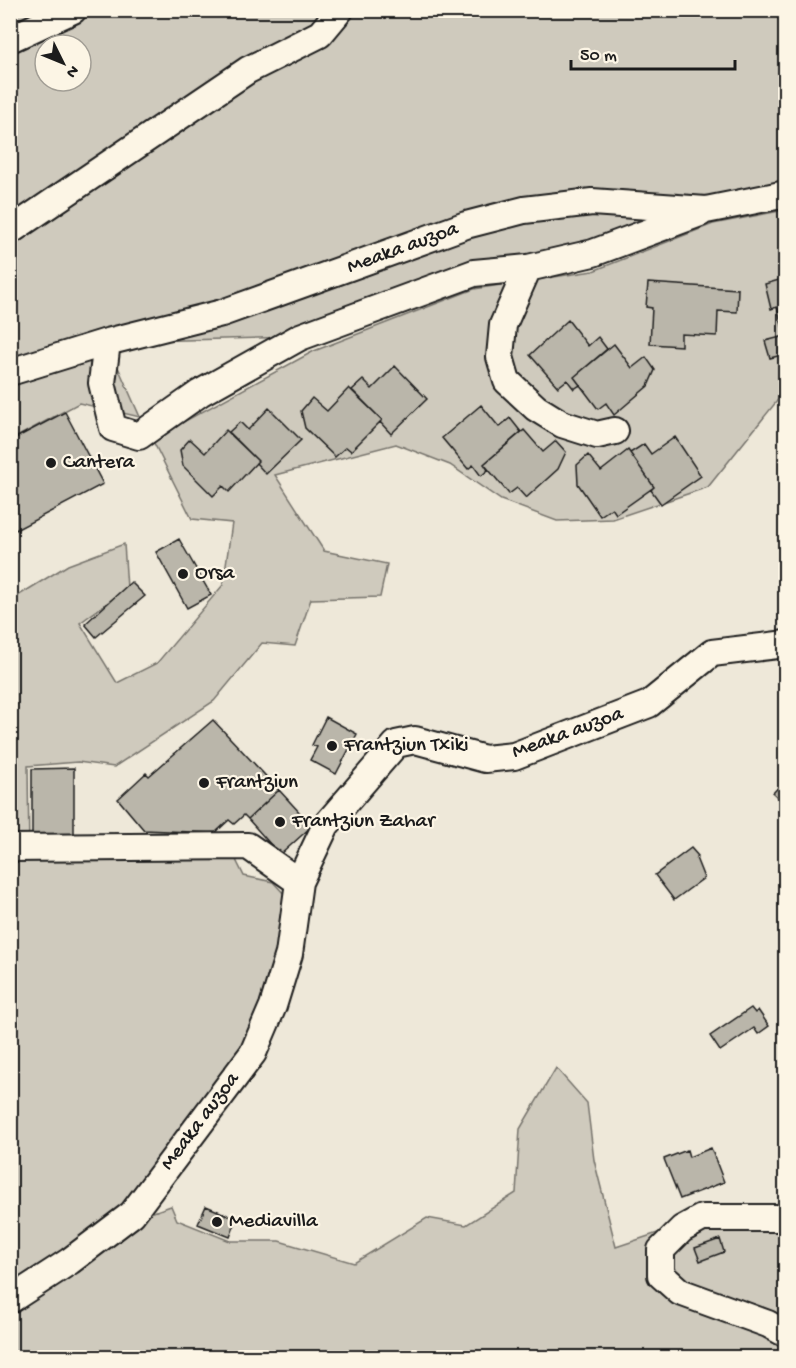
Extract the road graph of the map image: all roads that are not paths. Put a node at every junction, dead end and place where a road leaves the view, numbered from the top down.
1 (73, 10) edge
2 (340, 10) edge
3 (10, 39) edge
4 (786, 194) edge
5 (706, 210) junction
6 (10, 231) edge
7 (528, 268) junction
8 (106, 342) junction
9 (10, 372) edge
10 (615, 431) dead end
11 (786, 644) edge
12 (10, 848) edge
13 (299, 882) junction
14 (786, 1218) edge
15 (10, 1300) edge
16 (786, 1334) edge

1 - 3 street
2 - 6 street
4 - 5 street, Meaka auzoa
5 - 7 street, Meaka auzoa
5 - 8 street, Meaka auzoa
7 - 8 street, Meaka auzoa
7 - 10 street
8 - 9 street, Meaka auzoa
11 - 13 street, Meaka auzoa
12 - 13 street
13 - 15 street, Meaka auzoa
14 - 16 street

